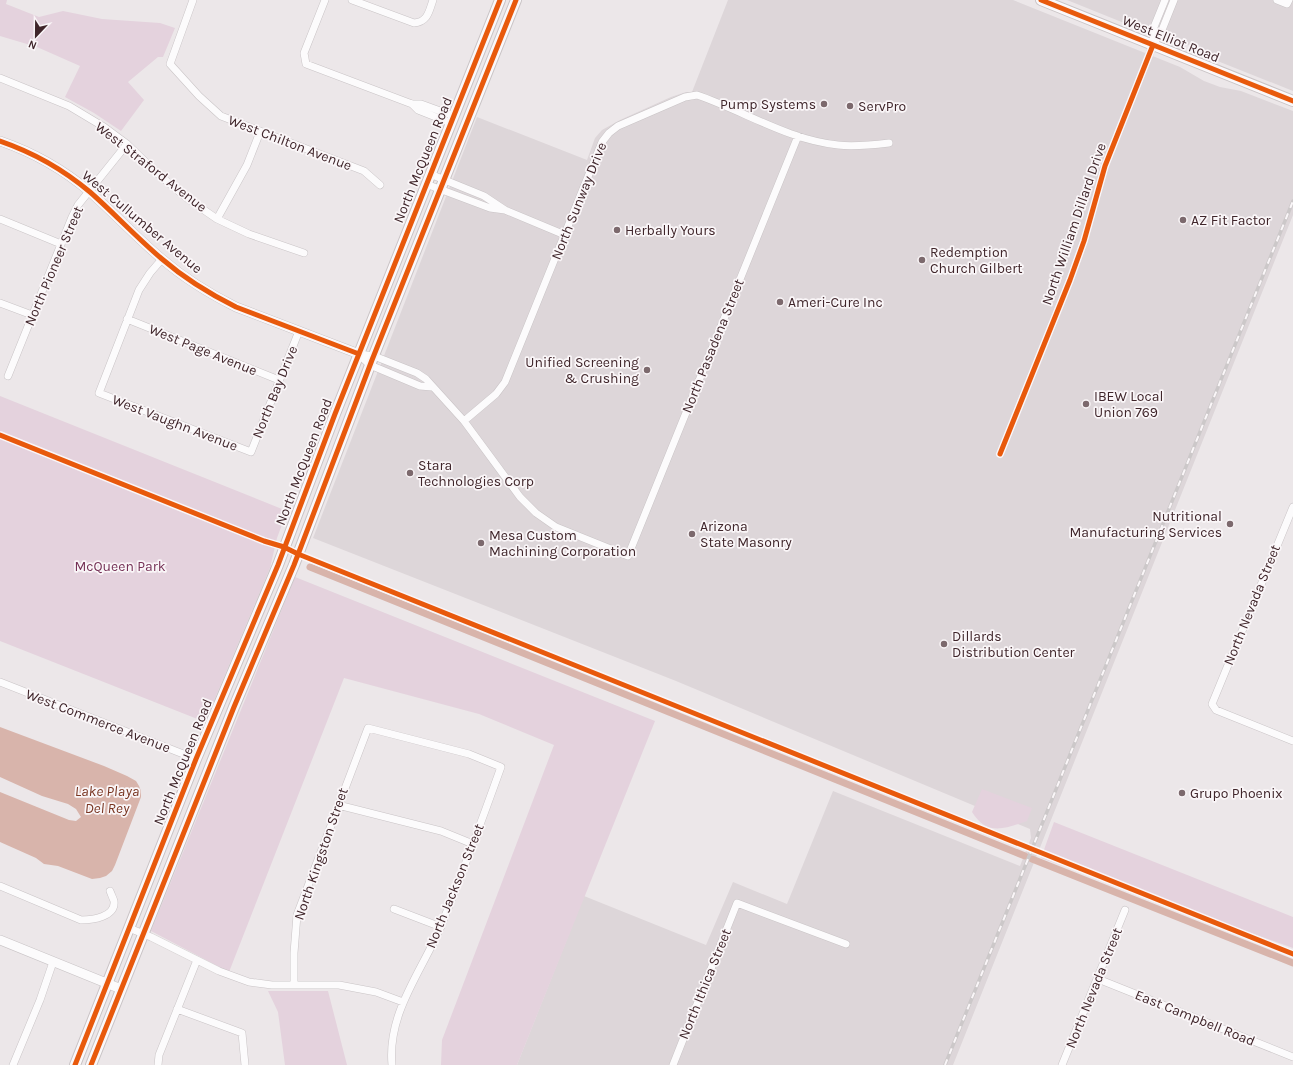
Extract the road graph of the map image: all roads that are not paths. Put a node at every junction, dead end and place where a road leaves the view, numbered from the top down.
1 (193, 0) edge
2 (326, 0) edge
3 (352, 0) edge
4 (433, 0) edge
5 (500, 0) edge
6 (503, 0) edge
7 (1041, 0) edge
8 (1165, 0) edge
9 (1174, 0) edge
10 (1277, 0) edge
11 (515, 2) edge
12 (1288, 2) edge
13 (1153, 45) junction
14 (0, 78) edge
15 (1293, 101) edge
16 (452, 120) junction
17 (260, 132) junction
18 (798, 136) junction
19 (0, 141) edge
20 (889, 143) dead end
21 (127, 144) junction
22 (430, 174) junction
23 (444, 180) junction
24 (426, 184) junction
25 (380, 185) dead end
26 (440, 190) junction
27 (89, 192) junction
28 (505, 210) junction
29 (217, 219) junction
30 (0, 220) edge
31 (565, 235) junction
32 (61, 244) junction
33 (304, 253) dead end
34 (162, 259) junction
35 (0, 303) edge
36 (32, 315) junction
37 (127, 319) junction
38 (299, 331) junction
39 (358, 354) junction
40 (372, 361) junction
41 (8, 376) dead end
42 (279, 380) junction
43 (464, 421) junction
44 (251, 452) joint
45 (1000, 454) dead end
46 (1293, 507) edge
47 (280, 559) junction
48 (294, 565) junction
49 (0, 682) edge
50 (220, 701) junction
51 (234, 707) junction
52 (1293, 741) edge
53 (196, 760) junction
54 (501, 767) joint
55 (338, 805) junction
56 (473, 844) junction
57 (0, 886) edge
58 (110, 891) dead end
59 (394, 909) dead end
60 (1125, 910) dead end
61 (441, 927) junction
62 (129, 928) junction
63 (143, 934) junction
64 (0, 940) edge
65 (846, 944) dead end
66 (197, 960) junction
67 (53, 962) junction
68 (1098, 979) junction
69 (107, 984) junction
70 (294, 985) junction
71 (120, 989) junction
72 (403, 1002) junction
73 (177, 1009) junction
74 (1293, 1057) edge
75 (12, 1065) edge
76 (75, 1065) edge
77 (91, 1065) edge
78 (158, 1065) edge
79 (245, 1065) edge
80 (392, 1065) edge
81 (673, 1065) edge
82 (1062, 1065) edge

1 - 17 street, West Chilton Avenue
2 - 16 street
3 - 4 street
5 - 16 main road, North McQueen Road
6 - 11 main road
7 - 13 main road, West Elliot Road
8 - 13 street
9 - 13 street
10 - 12 street
11 - 23 main road, North McQueen Road
13 - 15 main road, West Elliot Road
13 - 45 street, North William Dillard Drive
14 - 21 street, West Straford Avenue
16 - 22 main road, North McQueen Road
17 - 25 street, West Chilton Avenue
17 - 29 street
18 - 20 street, North Sunway Drive
18 - 31 street, North Sunway Drive
18 - 43 street, North Pasadena Street
19 - 27 street, West Cullumber Avenue
21 - 27 street, North Pioneer Street
21 - 29 street, West Straford Avenue
22 - 23 street
22 - 24 main road, North McQueen Road
23 - 26 main road, North McQueen Road
23 - 28 street
24 - 26 street
24 - 39 main road, North McQueen Road
26 - 28 street
26 - 40 main road, North McQueen Road
27 - 32 street, North Pioneer Street
27 - 34 street, West Cullumber Avenue
28 - 31 street
29 - 33 street, West Straford Avenue
30 - 32 street
31 - 43 street, North Sunway Drive
32 - 36 street, North Pioneer Street
34 - 37 street
34 - 38 street, West Cullumber Avenue
35 - 36 street
36 - 41 street, North Pioneer Street
37 - 42 street, West Page Avenue
37 - 44 street, West Vaughn Avenue
38 - 39 street, West Cullumber Avenue
38 - 42 street, North Bay Drive
39 - 40 street
39 - 47 main road, North McQueen Road
40 - 43 street
40 - 48 main road, North McQueen Road
42 - 44 street, North Bay Drive
46 - 52 street, North Nevada Street
47 - 48 main road
47 - 50 main road, North McQueen Road
48 - 51 main road, North McQueen Road
49 - 53 street, West Commerce Avenue
50 - 51 main road
50 - 53 main road, North McQueen Road
51 - 63 main road, North McQueen Road
53 - 62 main road, North McQueen Road
54 - 55 street, North Kingston Street
54 - 56 street, North Jackson Street
55 - 56 street
55 - 70 street, North Kingston Street
56 - 61 street, North Jackson Street
57 - 58 street
59 - 61 street
60 - 68 street, North Nevada Street
61 - 72 street, North Jackson Street
62 - 63 street
62 - 69 main road, North McQueen Road
63 - 66 street
63 - 71 main road, North McQueen Road
64 - 67 street
65 - 81 street, North Ithica Street
66 - 70 street
66 - 73 street
67 - 69 street
67 - 75 street
68 - 74 street, East Campbell Road
68 - 82 street, North Nevada Street
69 - 71 street
69 - 76 main road, North McQueen Road
70 - 72 street
71 - 77 main road, North McQueen Road
72 - 80 street, North Jackson Street
73 - 78 street
73 - 79 street

